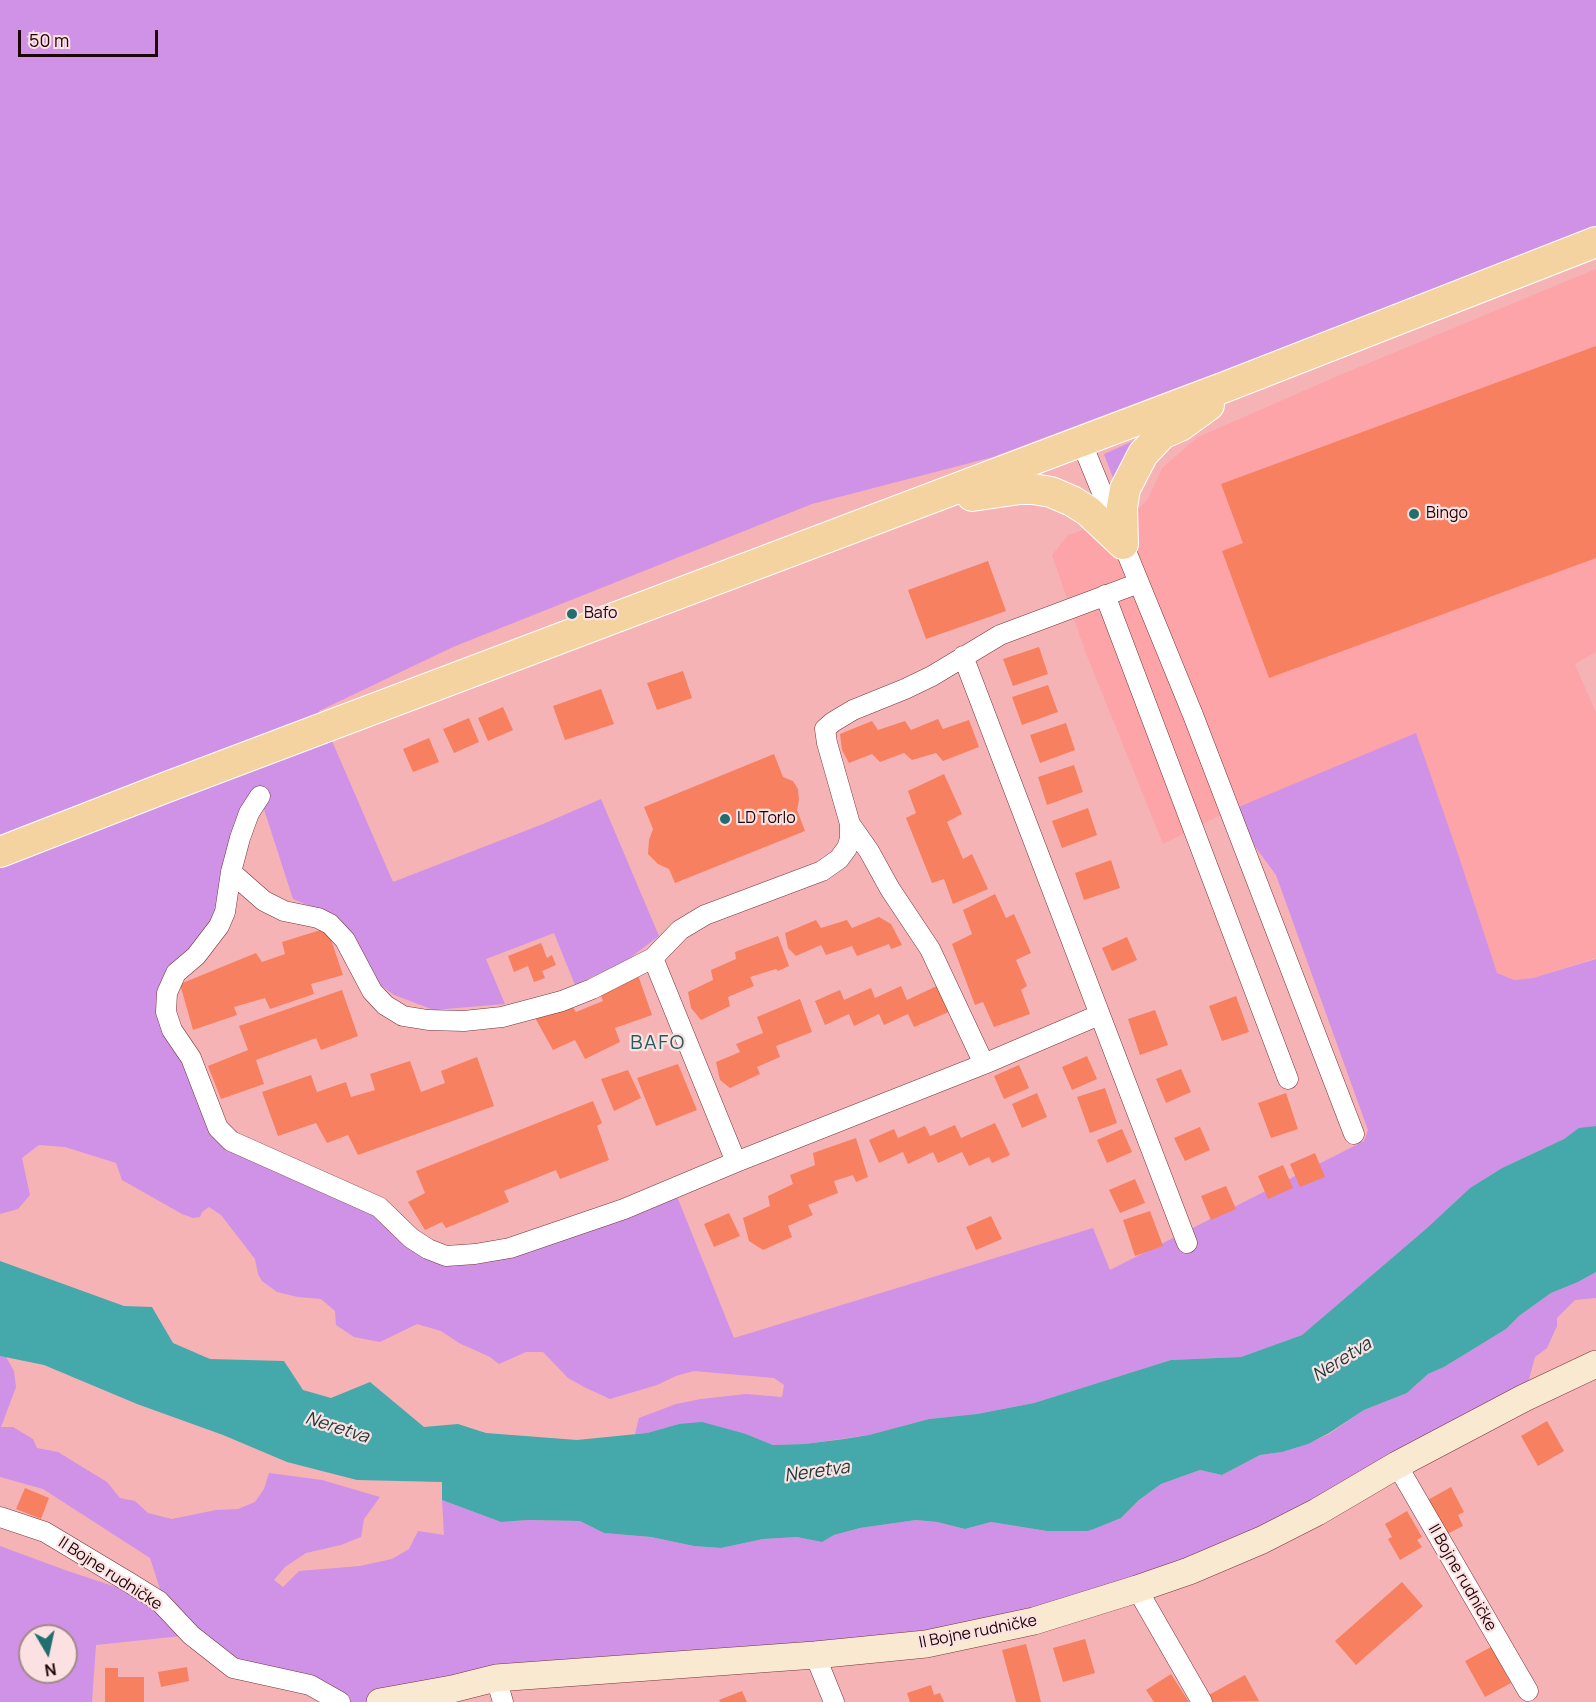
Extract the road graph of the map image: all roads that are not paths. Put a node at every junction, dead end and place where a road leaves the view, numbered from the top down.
1 (1596, 242) edge
2 (1225, 387) junction
3 (1081, 441) junction
4 (924, 501) junction
5 (1123, 544) junction
6 (1139, 584) junction
7 (1105, 595) junction
8 (963, 656) junction
9 (260, 796) dead end
10 (850, 824) junction
11 (0, 852) edge
12 (231, 872) junction
13 (653, 958) junction
14 (1099, 1015) junction
15 (984, 1064) junction
16 (1288, 1079) dead end
17 (1354, 1134) dead end
18 (736, 1162) junction
19 (1187, 1243) dead end
20 (1596, 1364) edge
21 (1397, 1465) junction
22 (0, 1517) edge
23 (1137, 1590) junction
24 (815, 1655) junction
25 (499, 1690) edge
26 (1528, 1691) dead end
27 (340, 1702) edge
28 (380, 1702) edge
29 (834, 1702) edge
30 (1202, 1702) edge

1 - 2 main road
2 - 3 main road
2 - 5 main road
3 - 4 main road
3 - 5 street
4 - 5 main road
4 - 11 main road
5 - 6 street
6 - 7 street
6 - 17 street
7 - 8 street
7 - 16 street
8 - 10 street
8 - 14 street
9 - 12 street
10 - 13 street
10 - 15 street
12 - 13 street
12 - 18 street
13 - 18 street
14 - 15 street
14 - 19 street
15 - 18 street
20 - 21 street, II Bojne rudničke
21 - 23 street, II Bojne rudničke
21 - 26 street, II Bojne rudničke
22 - 27 street, II Bojne rudničke
23 - 24 street, II Bojne rudničke
23 - 30 street
24 - 25 street, II Bojne rudničke
24 - 29 street
25 - 28 street, II Bojne rudničke

